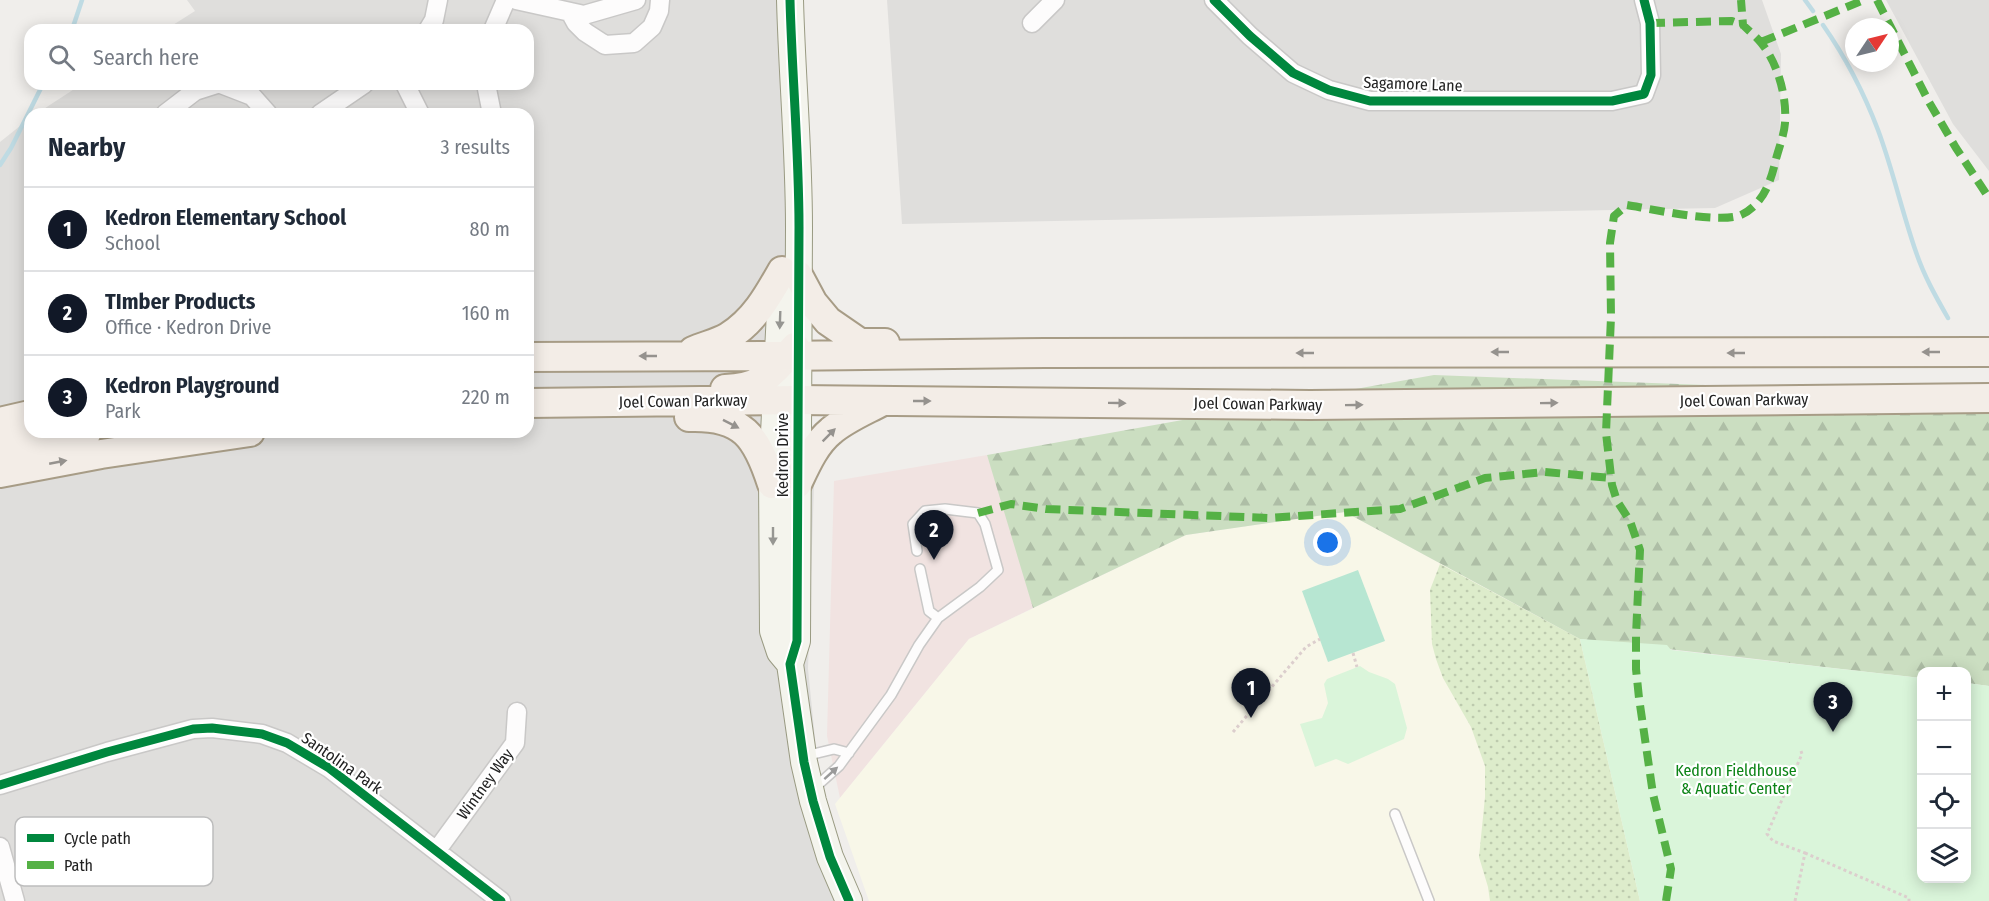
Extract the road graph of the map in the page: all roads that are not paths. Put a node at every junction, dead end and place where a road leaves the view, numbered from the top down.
1 (438, 0) edge
2 (506, 0) edge
3 (516, 0) edge
4 (636, 0) edge
5 (660, 0) edge
6 (790, 0) edge
7 (1055, 0) edge
8 (1214, 0) edge
9 (1644, 0) edge
10 (538, 2) edge
11 (570, 12) junction
12 (1032, 23) dead end
13 (432, 24) edge
14 (496, 24) edge
15 (201, 90) edge
16 (236, 90) edge
17 (355, 90) edge
18 (408, 90) edge
19 (487, 90) edge
20 (173, 108) edge
21 (262, 108) edge
22 (329, 108) edge
23 (417, 108) edge
24 (491, 108) edge
25 (790, 273) junction
26 (1989, 352) edge
27 (1044, 353) junction
28 (1078, 353) junction
29 (679, 356) junction
30 (534, 357) edge
31 (786, 378) junction
32 (534, 394) edge
33 (1989, 398) edge
34 (885, 400) junction
35 (534, 403) edge
36 (24, 416) edge
37 (534, 418) edge
38 (0, 422) edge
39 (56, 438) edge
40 (209, 438) edge
41 (0, 449) edge
42 (0, 473) edge
43 (785, 484) junction
44 (917, 551) dead end
45 (920, 569) dead end
46 (938, 618) junction
47 (517, 712) dead end
48 (849, 753) junction
49 (803, 756) junction
50 (0, 785) edge
51 (811, 791) junction
52 (1395, 814) dead end
53 (0, 847) edge
54 (437, 850) junction
55 (15, 901) edge
56 (501, 901) edge
57 (849, 901) edge
58 (1429, 901) edge

1 - 13 street
2 - 14 street
3 - 10 street
4 - 11 street
5 - 11 street
6 - 25 street, Kedron Drive
7 - 12 street
8 - 9 street, Sagamore Lane
10 - 11 street
15 - 20 street
16 - 21 street
17 - 22 street
18 - 23 street
19 - 24 street
25 - 27 main road
25 - 29 main road
25 - 31 street, Kedron Drive
26 -> 28 main road, Joel Cowan Parkway
27 - 28 main road, Joel Cowan Parkway
27 - 31 main road, Joel Cowan Parkway
28 - 31 main road
29 -> 30 main road, Joel Cowan Parkway
29 - 31 main road, Joel Cowan Parkway
31 - 32 main road
31 - 34 main road, Joel Cowan Parkway
31 - 35 main road, Joel Cowan Parkway
31 - 43 street, Kedron Drive
34 -> 33 main road, Joel Cowan Parkway
43 -> 34 main road
36 - 38 main road
37 -> 43 main road
39 - 41 main road
42 -> 40 main road
43 - 49 street, Kedron Drive
44 - 46 lane
45 - 46 lane
46 - 48 lane
47 - 54 street, Wintney Way
48 - 49 lane
51 -> 48 lane
49 - 51 street, Kedron Drive
50 - 54 street, Santolina Park
51 - 57 street, Kedron Drive
52 - 58 lane
53 - 55 street
54 - 56 street, Santolina Park

